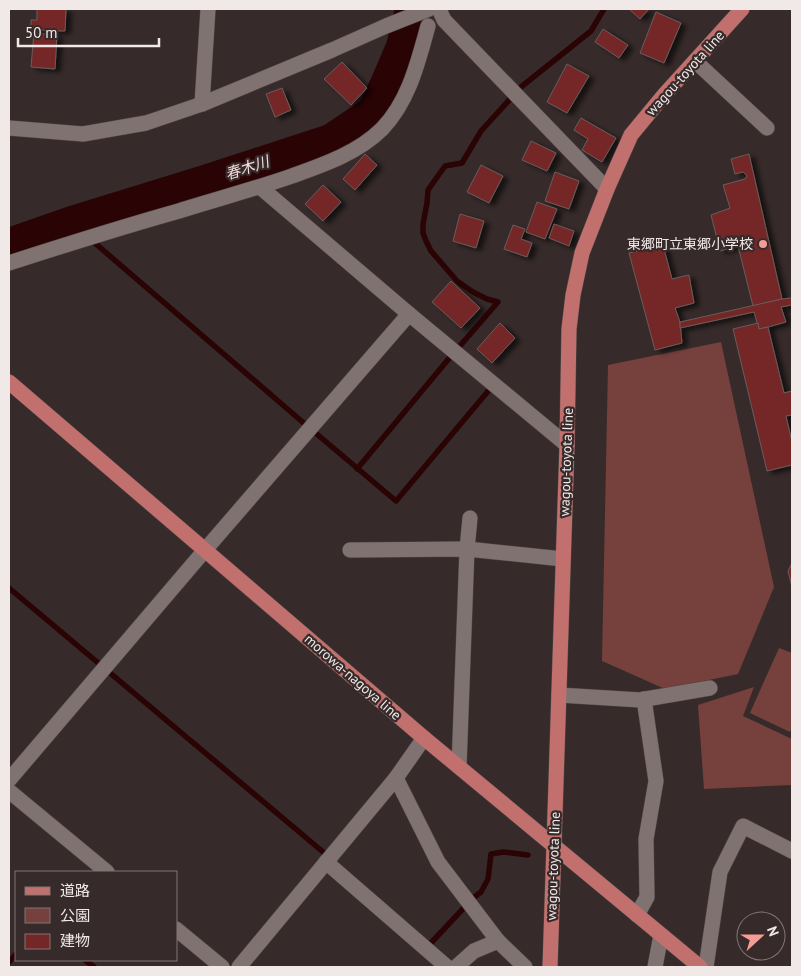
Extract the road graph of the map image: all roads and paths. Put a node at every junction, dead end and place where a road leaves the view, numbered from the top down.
1 (208, 9) edge
2 (429, 9) edge
3 (439, 9) edge
4 (742, 9) edge
5 (428, 26) dead end
6 (695, 61) junction
7 (202, 104) junction
8 (9, 128) edge
9 (767, 128) dead end
10 (260, 187) junction
11 (607, 189) junction
12 (9, 263) edge
13 (409, 314) junction
14 (9, 382) edge
15 (567, 445) junction
16 (470, 518) dead end
17 (467, 549) junction
18 (205, 550) junction
19 (350, 550) dead end
20 (563, 559) junction
21 (710, 688) dead end
22 (559, 695) junction
23 (644, 699) junction
24 (424, 738) junction
25 (459, 767) junction
26 (396, 778) junction
27 (9, 780) edge
28 (9, 791) edge
29 (554, 846) junction
30 (792, 850) edge
31 (326, 862) junction
32 (106, 871) edge
33 (637, 915) junction
34 (178, 932) edge
35 (662, 935) junction
36 (498, 941) junction
37 (222, 967) edge
38 (239, 967) edge
39 (447, 967) edge
40 (456, 967) edge
41 (525, 967) edge
42 (550, 967) edge
43 (655, 967) edge
44 (700, 967) edge
45 (706, 967) edge

1 - 7 street
2 - 7 street
3 - 11 street
4 - 6 main road, wagou-toyota line
5 - 10 street
6 - 9 street
6 - 11 main road, wagou-toyota line
7 - 8 street
10 - 12 street
10 - 13 street
11 - 15 main road, wagou-toyota line
13 - 15 street
13 - 18 street
14 - 18 main road, morowa-nagoya line
15 - 20 main road, wagou-toyota line
16 - 17 street
17 - 19 street
17 - 20 street
17 - 25 street
18 - 24 main road, morowa-nagoya line
18 - 27 street
20 - 22 main road, wagou-toyota line
21 - 23 street
22 - 23 street
22 - 29 main road, wagou-toyota line
23 - 33 street
24 - 25 main road, morowa-nagoya line
24 - 26 street
25 - 29 main road, morowa-nagoya line
26 - 31 street
26 - 36 street
28 - 32 street
29 - 33 main road, morowa-nagoya line
29 - 42 main road, wagou-toyota line
30 - 45 street
31 - 38 street
31 - 39 street
33 - 35 main road, morowa-nagoya line
34 - 37 street
35 - 43 street
35 - 44 main road, morowa-nagoya line
36 - 40 street
36 - 41 street

